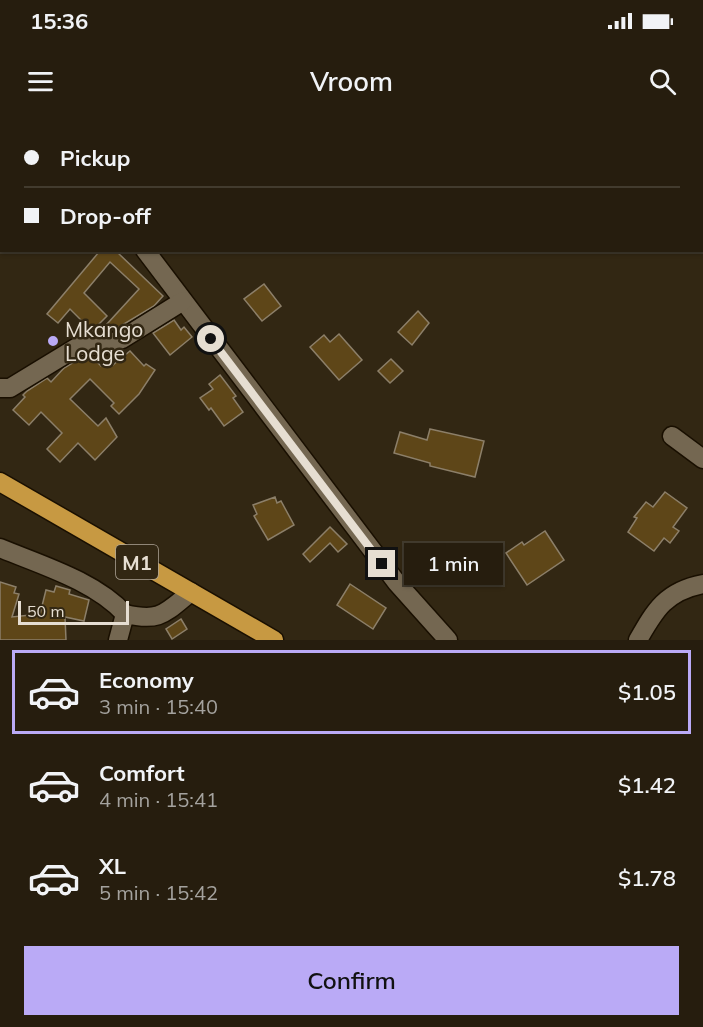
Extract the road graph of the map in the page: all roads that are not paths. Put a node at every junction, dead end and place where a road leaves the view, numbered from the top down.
1 (146, 252) edge
2 (183, 301) junction
3 (0, 388) edge
4 (672, 436) dead end
5 (703, 459) edge
6 (0, 482) edge
7 (0, 548) edge
8 (703, 584) edge
9 (191, 592) junction
10 (125, 614) junction
11 (118, 640) edge
12 (274, 640) edge
13 (448, 640) edge
14 (638, 640) edge

1 - 2 street
2 - 3 street
2 - 13 street
4 - 5 street
6 - 9 highway, M1
7 - 10 street
8 - 14 street
9 - 10 street
9 - 12 highway, M1
10 - 11 street

